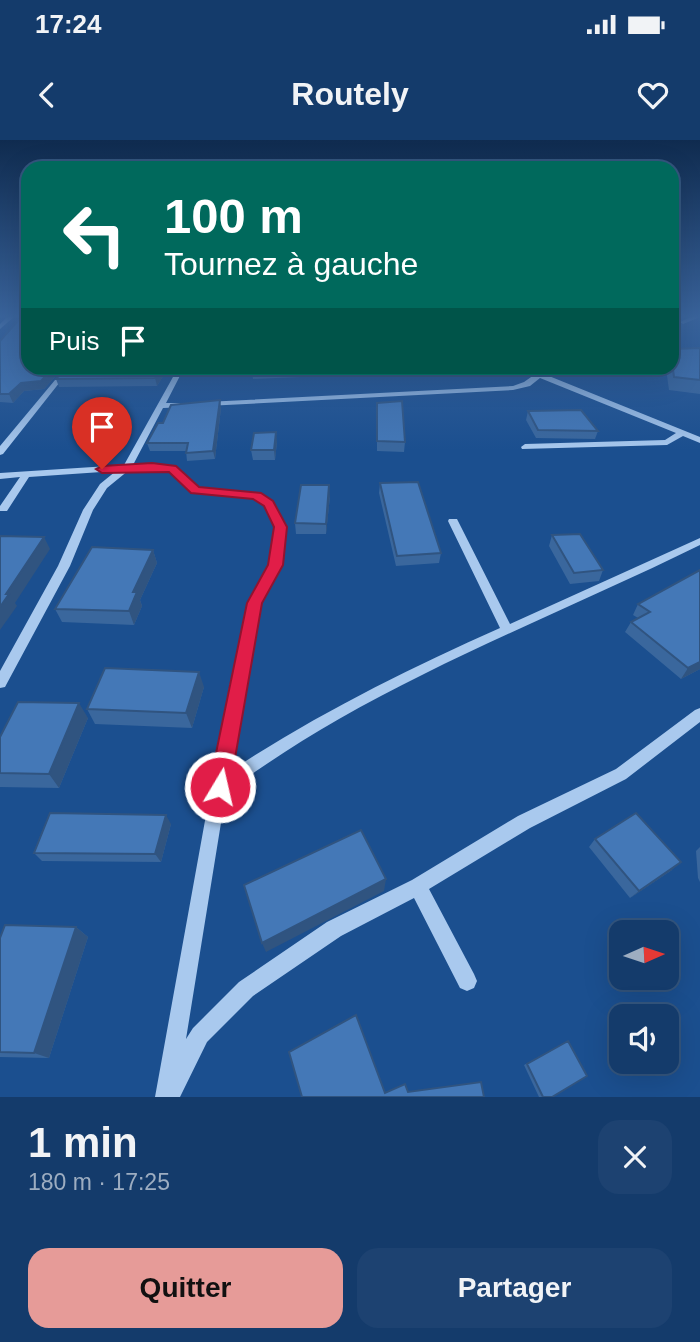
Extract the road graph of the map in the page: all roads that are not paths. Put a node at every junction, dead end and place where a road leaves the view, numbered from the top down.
1 (62, 375) edge
2 (177, 375) edge
3 (540, 375) edge
4 (543, 375) edge
5 (160, 406) junction
6 (681, 434) junction
7 (700, 440) edge
8 (525, 447) dead end
9 (0, 452) edge
10 (127, 467) junction
11 (26, 475) junction
12 (0, 476) edge
13 (3, 509) dead end
14 (453, 521) dead end
15 (700, 541) edge
16 (506, 628) junction
17 (6, 657) edge
18 (0, 683) edge
19 (700, 714) edge
20 (220, 787) junction
21 (418, 886) junction
22 (467, 981) dead end
23 (167, 1097) edge

1 - 9 street
2 - 5 street
3 - 5 street
4 - 6 street
5 - 10 street
6 - 7 street
6 - 8 street
10 - 11 street
10 - 17 street
10 - 20 street
11 - 12 street
11 - 13 street
14 - 16 street
15 - 16 street
16 - 20 street
17 - 18 street
19 - 21 street
20 - 23 street
21 - 22 street
21 - 23 street

